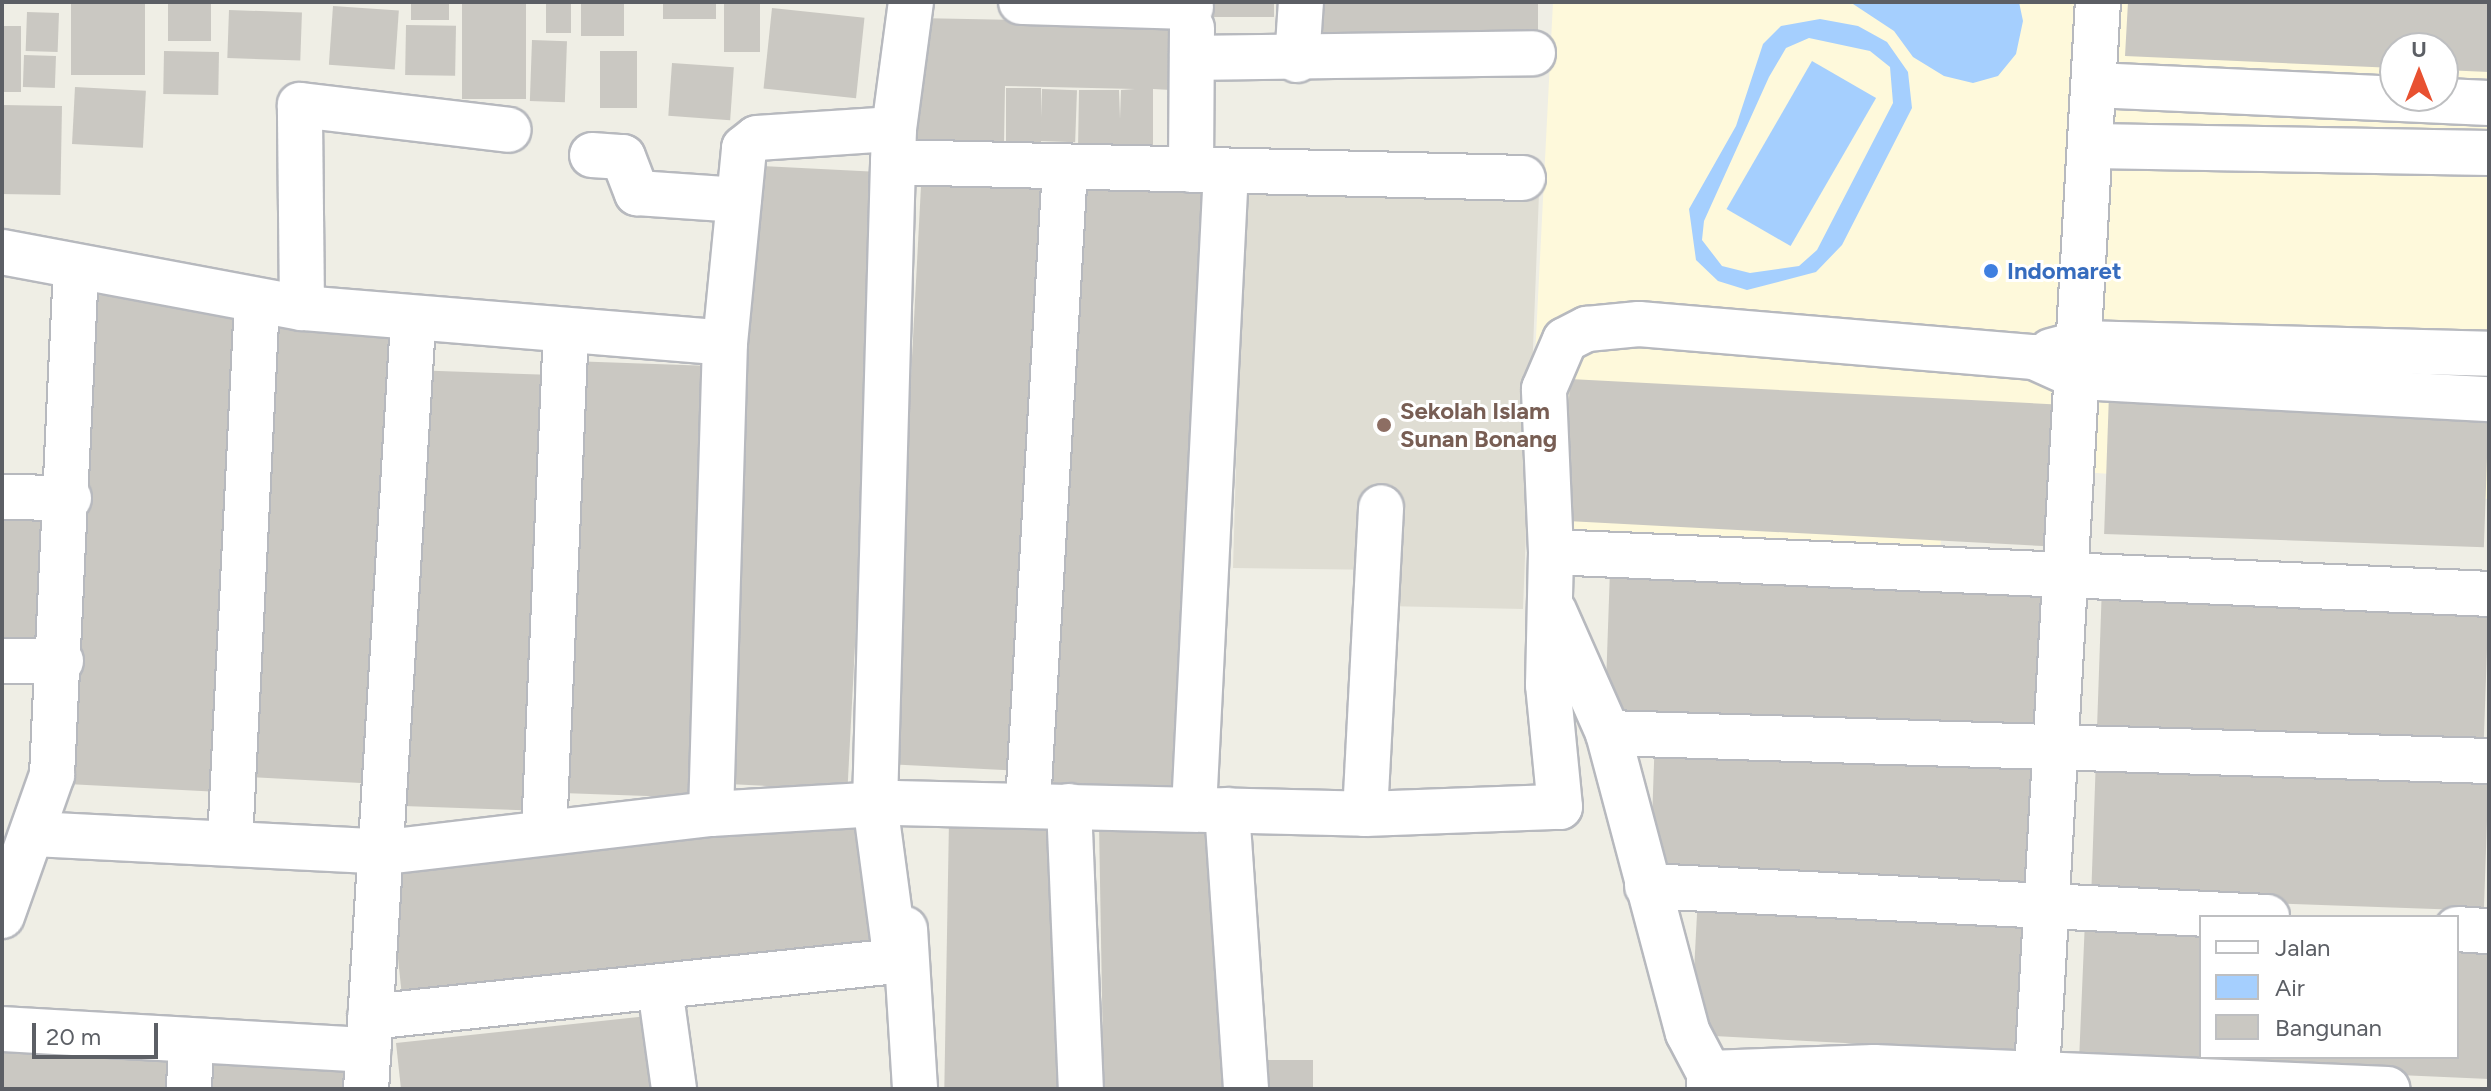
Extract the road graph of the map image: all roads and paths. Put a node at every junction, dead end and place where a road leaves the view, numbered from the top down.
1 (911, 2) edge
2 (1021, 2) edge
3 (1301, 2) edge
4 (2098, 2) edge
5 (1192, 4) edge
6 (1533, 53) dead end
7 (1192, 58) junction
8 (1297, 60) junction
9 (2094, 85) junction
10 (2489, 103) edge
11 (509, 130) dead end
12 (894, 145) junction
13 (2093, 146) junction
14 (2489, 153) edge
15 (592, 155) dead end
16 (1065, 169) junction
17 (1209, 171) junction
18 (1523, 178) dead end
19 (739, 200) junction
20 (2, 252) edge
21 (76, 268) junction
22 (257, 301) junction
23 (302, 308) junction
24 (413, 322) junction
25 (566, 336) junction
26 (725, 343) junction
27 (2306, 349) junction
28 (2489, 354) edge
29 (2079, 360) junction
30 (2305, 392) junction
31 (2489, 399) edge
32 (2, 497) edge
33 (69, 498) junction
34 (1381, 507) dead end
35 (1551, 552) junction
36 (2071, 580) junction
37 (2489, 594) edge
38 (1547, 595) junction
39 (2, 661) edge
40 (61, 661) junction
41 (1608, 733) junction
42 (2059, 744) junction
43 (2489, 761) edge
44 (1623, 788) junction
45 (885, 803) junction
46 (1048, 805) junction
47 (1560, 807) junction
48 (1210, 810) junction
49 (711, 814) junction
50 (1365, 814) junction
51 (544, 833) junction
52 (34, 834) junction
53 (230, 842) junction
54 (386, 852) junction
55 (1647, 886) junction
56 (2048, 903) junction
57 (2236, 915) edge
58 (2, 916) edge
59 (2459, 929) edge
60 (2489, 931) edge
61 (660, 988) junction
62 (2, 1029) edge
63 (191, 1041) junction
64 (368, 1052) edge
65 (1874, 1078) edge
66 (1709, 1081) edge
67 (2036, 1083) edge
68 (2203, 1085) edge
69 (2365, 1088) edge
70 (189, 1089) edge
71 (674, 1089) edge
72 (915, 1089) edge
73 (1081, 1089) edge
74 (1246, 1089) edge
75 (2388, 1089) edge

1 - 12 street
2 - 5 street
3 - 8 street
4 - 9 street
5 - 7 street
6 - 8 street
7 - 8 street
7 - 17 street
9 - 10 street
9 - 13 street
11 - 23 street
12 - 16 street
12 - 19 street
12 - 45 street
13 - 14 street
13 - 29 street
15 - 19 street
16 - 17 street
16 - 46 street
17 - 18 street
17 - 48 street
19 - 26 street
20 - 21 street
21 - 22 street
21 - 33 street
22 - 23 street
22 - 53 street
23 - 24 street
24 - 25 street
24 - 54 street
25 - 26 street
25 - 51 street
26 - 49 street
27 - 28 street
27 - 29 street
27 - 30 street
29 - 30 street
29 - 35 street
29 - 36 street
30 - 31 street
32 - 33 street
33 - 40 street
34 - 50 street
35 - 36 street
35 - 38 street
36 - 37 street
36 - 42 street
38 - 41 street
38 - 47 street
39 - 40 street
40 - 52 street
41 - 42 street
41 - 44 street
42 - 43 street
42 - 56 street
44 - 47 street
44 - 55 street
45 - 46 street
45 - 49 street
45 - 61 street
45 - 72 street
46 - 48 street
46 - 73 street
47 - 50 street
48 - 50 street
48 - 74 street
49 - 51 street
51 - 54 street
52 - 53 street
52 - 58 street
53 - 54 street
54 - 64 street
55 - 56 street
55 - 66 street
56 - 57 street
56 - 67 street
59 - 60 street
61 - 64 street
61 - 71 street
62 - 63 street
63 - 64 street
63 - 70 street
65 - 66 street
65 - 67 street
67 - 68 street
68 - 69 street
69 - 75 street

